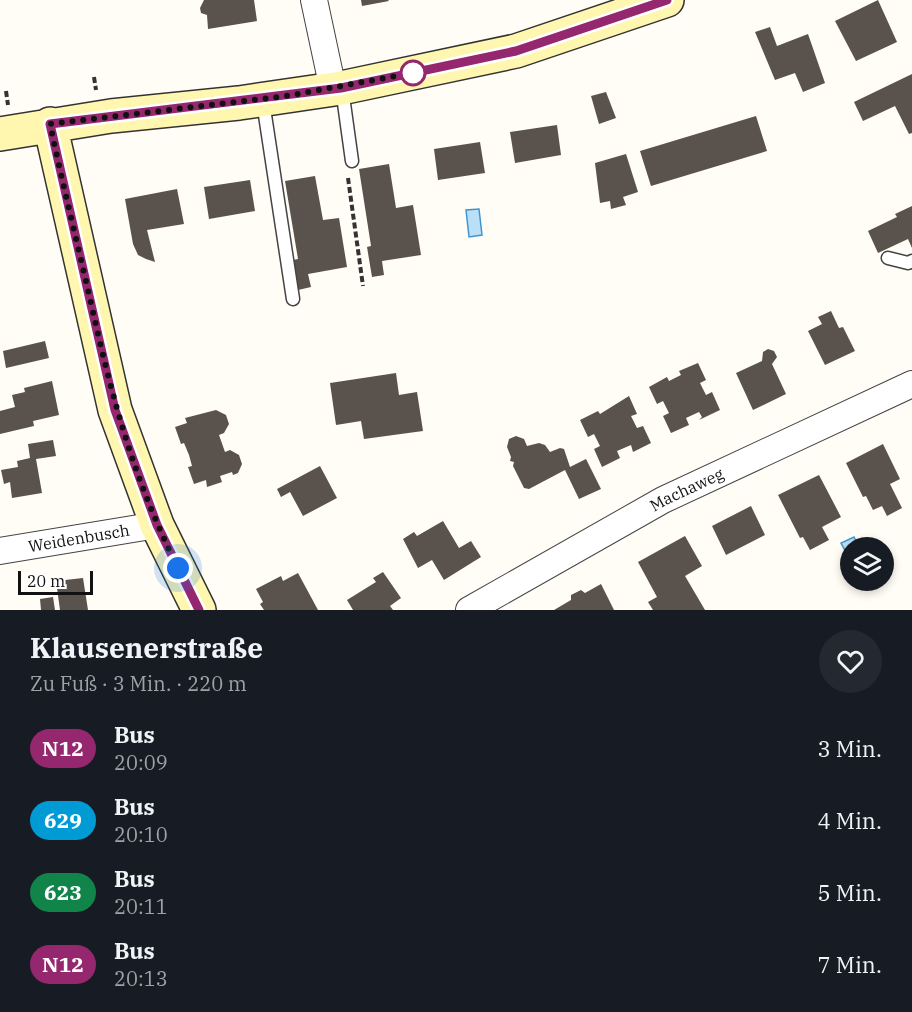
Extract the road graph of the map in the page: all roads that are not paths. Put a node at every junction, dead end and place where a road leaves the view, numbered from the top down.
1 (314, 0) edge
2 (667, 0) edge
3 (337, 88) junction
4 (262, 99) junction
5 (50, 124) junction
6 (0, 134) edge
7 (352, 161) road end
8 (888, 258) dead end
9 (912, 261) edge
10 (293, 300) dead end
11 (912, 384) edge
12 (157, 525) junction
13 (0, 551) edge
14 (199, 610) edge
15 (469, 610) edge

1 - 3 street
2 - 3 main road
3 - 4 main road
3 - 7 lane
4 - 5 main road
4 - 10 lane
5 - 6 main road
5 - 12 main road
8 - 9 lane
11 - 15 street, Machaweg
12 - 13 street, Weidenbusch
12 - 14 main road

